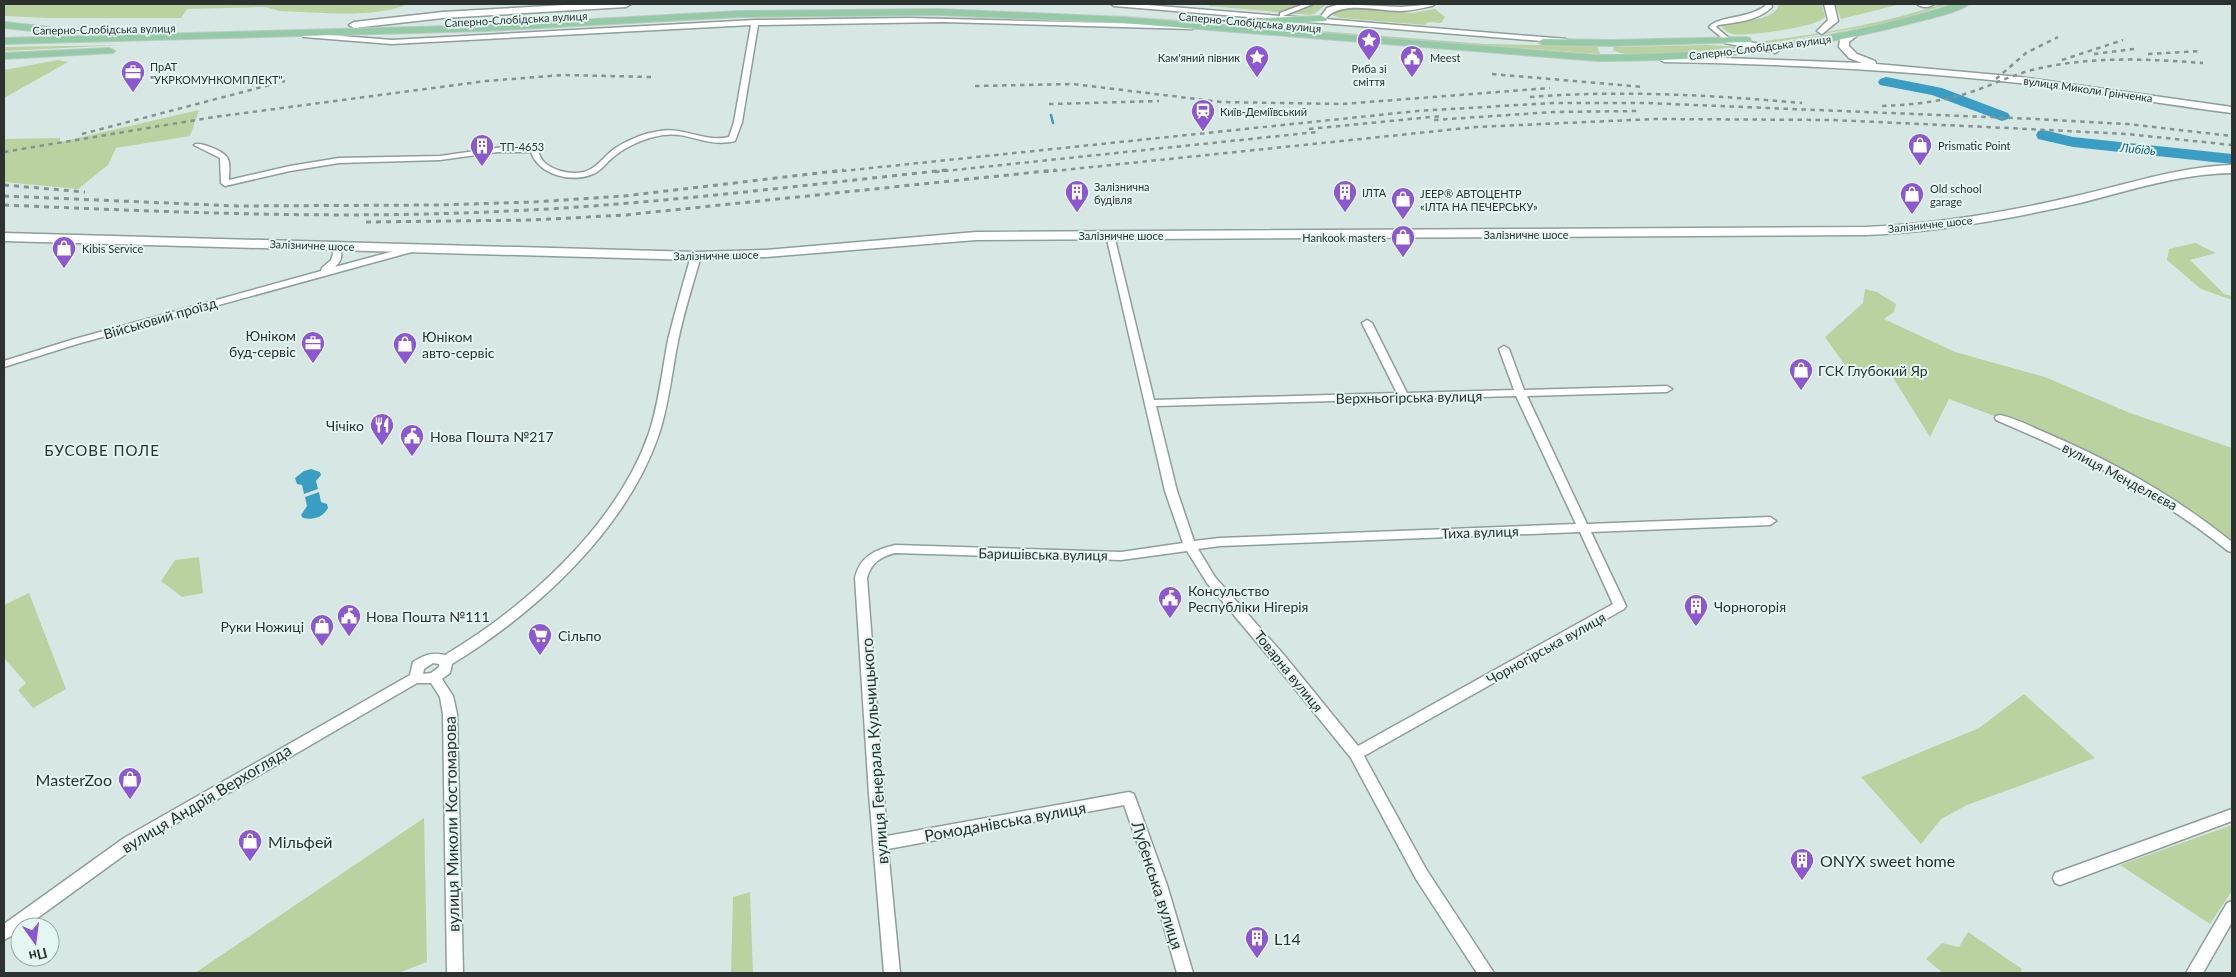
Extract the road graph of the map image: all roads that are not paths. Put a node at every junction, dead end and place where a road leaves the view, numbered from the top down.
1 (529, 4) edge
2 (626, 4) edge
3 (804, 4) edge
4 (1114, 4) edge
5 (1310, 4) edge
6 (1353, 4) edge
7 (1432, 4) edge
8 (1768, 4) edge
9 (1828, 4) edge
10 (1922, 4) edge
11 (1930, 4) edge
12 (1964, 4) edge
13 (1187, 6) edge
14 (504, 11) junction
15 (1278, 16) junction
16 (1322, 19) junction
17 (755, 22) junction
18 (1258, 22) junction
19 (4, 25) edge
20 (354, 25) junction
21 (1223, 27) junction
22 (50, 30) junction
23 (4, 31) edge
24 (1822, 31) junction
25 (1855, 33) junction
26 (300, 34) junction
27 (261, 35) junction
28 (4, 41) edge
29 (1729, 41) junction
30 (1578, 43) junction
31 (1612, 43) junction
32 (1766, 48) junction
33 (4, 56) edge
34 (1625, 58) junction
35 (1654, 58) junction
36 (1876, 64) junction
37 (1944, 73) junction
38 (2232, 110) edge
39 (198, 145) dead end
40 (2232, 169) edge
41 (1110, 235) junction
42 (4, 237) edge
43 (335, 246) junction
44 (418, 248) junction
45 (696, 256) junction
46 (318, 274) junction
47 (1367, 323) dead end
48 (1504, 349) dead end
49 (4, 364) edge
50 (1667, 389) dead end
51 (1521, 395) junction
52 (1404, 397) junction
53 (1151, 403) junction
54 (2000, 418) dead end
55 (1770, 521) dead end
56 (1585, 528) junction
57 (1190, 546) junction
58 (2232, 548) edge
59 (895, 549) joint
60 (445, 662) junction
61 (417, 677) junction
62 (434, 678) junction
63 (1356, 754) junction
64 (1129, 798) joint
65 (2232, 815) edge
66 (880, 844) junction
67 (2060, 878) dead end
68 (2232, 908) edge
69 (4, 933) edge
70 (455, 970) edge
71 (892, 973) edge
72 (1185, 973) edge
73 (1486, 973) edge
74 (2194, 973) edge

1 - 14 main road
2 - 14 main road, Саперно-Слобідська вулиця
3 - 18 main road, Саперно-Слобідська вулиця
3 - 20 main road, Саперно-Слобідська вулиця
4 - 13 street, Саперно-Слобідська вулиця
5 - 15 street
6 - 7 street
6 - 16 street
8 - 29 street
9 - 24 main road
10 - 11 main road
11 - 24 main road, Саперно-Слобідська вулиця
12 - 25 main road, Саперно-Слобідська вулиця
13 - 15 street, Саперно-Слобідська вулиця
14 - 20 main road, Саперно-Слобідська вулиця
15 - 16 street, Саперно-Слобідська вулиця
16 - 18 main road
16 - 30 street, Саперно-Слобідська вулиця
17 - 21 street, Саперно-Слобідська вулиця
17 - 26 street, Саперно-Слобідська вулиця
17 - 39 street
18 - 30 main road, Саперно-Слобідська вулиця
19 - 22 main road
20 - 22 main road, Саперно-Слобідська вулиця
21 - 26 main road, Саперно-Слобідська вулиця
21 - 34 main road, Саперно-Слобідська вулиця
22 - 23 main road, Саперно-Слобідська вулиця
24 - 29 main road, Саперно-Слобідська вулиця
25 - 32 main road, Саперно-Слобідська вулиця
25 - 36 street
26 - 27 main road, Саперно-Слобідська вулиця
27 - 28 main road, Саперно-Слобідська вулиця
27 - 33 main road
29 - 31 main road, Саперно-Слобідська вулиця
29 - 32 main road, вулиця Миколи Грінченка
30 - 31 main road, Саперно-Слобідська вулиця
31 - 34 main road
32 - 35 main road, Саперно-Слобідська вулиця
32 - 36 main road, вулиця Миколи Грінченка
34 - 35 main road, Саперно-Слобідська вулиця
35 - 37 main road, вулиця Миколи Грінченка
36 - 37 main road, вулиця Миколи Грінченка
37 - 38 main road, вулиця Миколи Грінченка
40 - 41 street, Залізничне шосе
41 - 45 street, Залізничне шосе
41 - 53 street, Товарна вулиця
42 - 43 street, Залізничне шосе
43 - 44 street, Залізничне шосе
43 - 46 street, Військовий проїзд
44 - 45 street, Залізничне шосе
44 - 46 street, Військовий проїзд
45 - 60 street
46 - 49 street, Військовий проїзд
47 - 52 street
48 - 51 street, Чорногірська вулиця
50 - 51 street, Верхньогірська вулиця
51 - 52 street, Верхньогірська вулиця
51 - 56 street, Чорногірська вулиця
52 - 53 street, Верхньогірська вулиця
53 - 57 street, Товарна вулиця
54 - 58 street, вулиця Менделєєва
55 - 56 street, Тиха вулиця
56 - 57 street, Тиха вулиця
56 - 63 street, Чорногірська вулиця
57 - 59 street, Баришівська вулиця
57 - 63 street, Товарна вулиця
59 - 66 street, вулиця Генерала Кульчицького
60 - 61 street
60 - 62 street
61 - 62 street
61 - 69 street, вулиця Андрія Верхогляда
62 - 70 street, вулиця Миколи Костомарова
63 - 73 street, Товарна вулиця
64 - 66 street, Ромоданівська вулиця
64 - 72 street, Лубенська вулиця
65 - 67 street
66 - 71 street, вулиця Генерала Кульчицького
68 - 74 street

